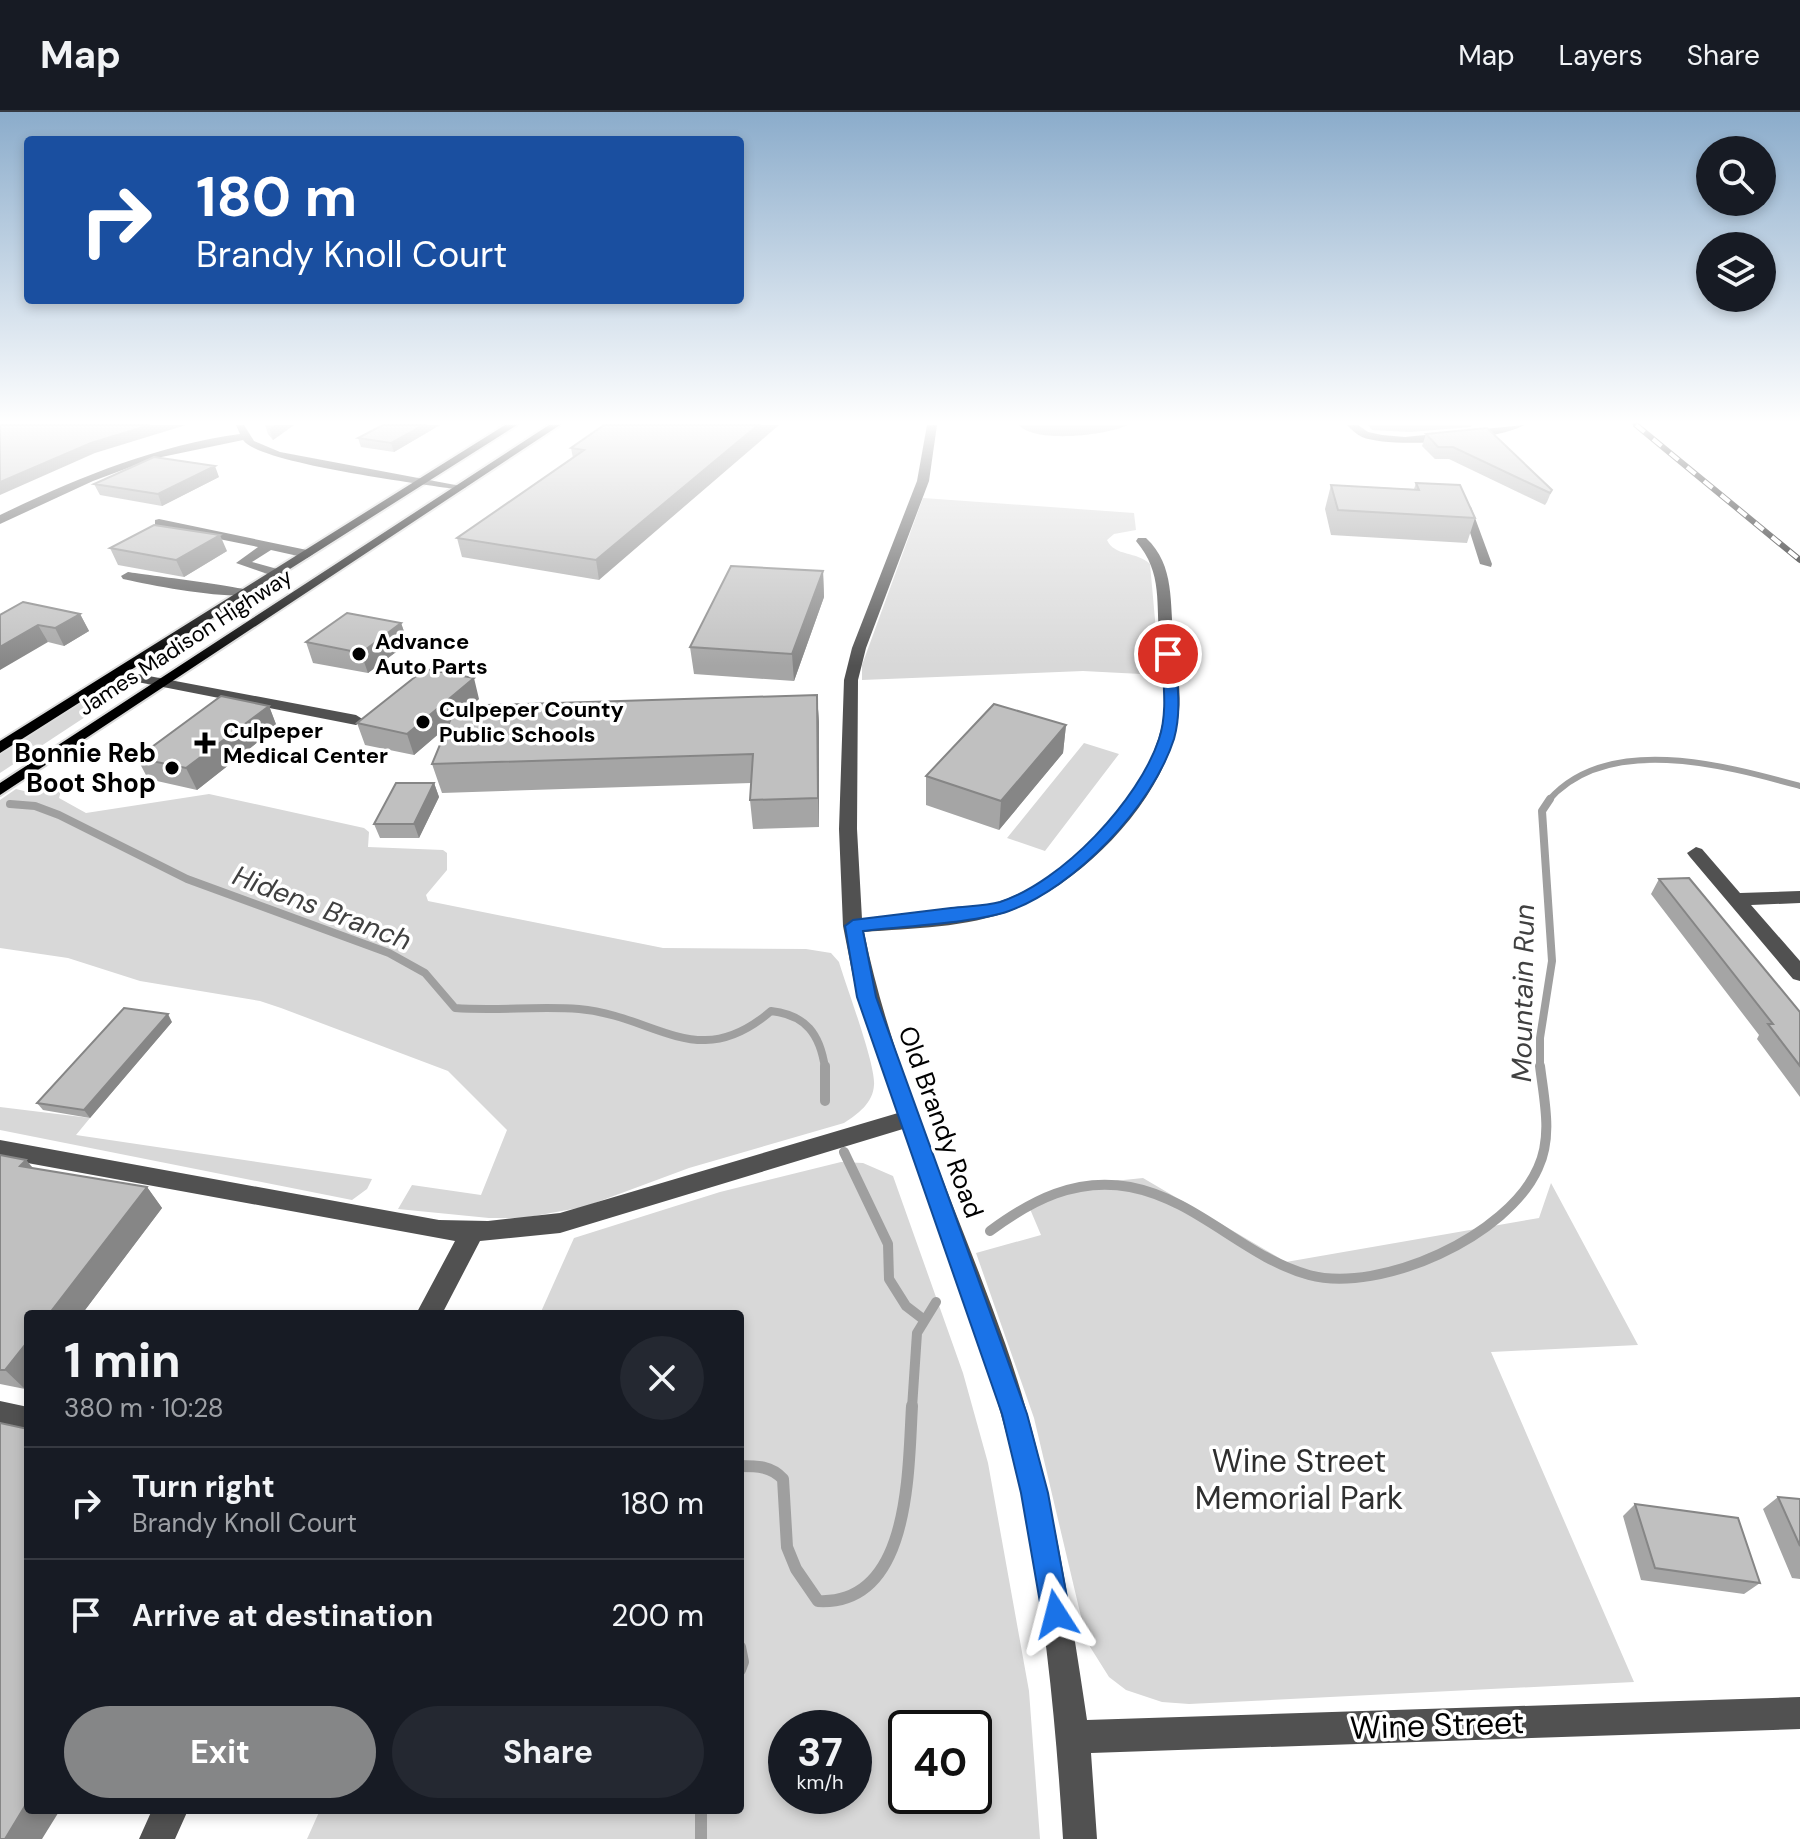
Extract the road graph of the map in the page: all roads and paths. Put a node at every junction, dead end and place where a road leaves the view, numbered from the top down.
1 (31, 506) edge
2 (384, 506) edge
3 (432, 506) edge
4 (914, 506) edge
5 (1465, 507) edge
6 (0, 520) edge
7 (159, 523) edge
8 (1142, 541) dead end
9 (267, 547) junction
10 (307, 554) junction
11 (1486, 564) dead end
12 (276, 573) junction
13 (128, 576) dead end
14 (247, 592) junction
15 (117, 674) junction
16 (165, 682) junction
17 (356, 720) edge
18 (0, 748) edge
19 (0, 790) edge
20 (1696, 853) dead end
21 (1800, 897) edge
22 (1736, 899) junction
23 (853, 926) junction
24 (1800, 974) edge
25 (910, 1118) junction
26 (0, 1149) edge
27 (472, 1232) junction
28 (431, 1310) edge
29 (0, 1414) edge
30 (24, 1419) edge
31 (1800, 1713) edge
32 (1073, 1737) junction
33 (169, 1814) edge
34 (156, 1839) edge
35 (1080, 1839) edge

1 - 6 street
2 - 10 main road, James Madison Highway
3 - 16 main road, James Madison Highway
4 - 23 street, Old Brandy Road
5 - 11 street
7 - 9 street
8 - 23 street
9 - 10 street
9 - 12 street
10 - 12 main road, James Madison Highway
12 - 14 main road, James Madison Highway
13 - 14 street
14 - 15 main road, James Madison Highway
15 - 16 street
15 - 18 main road, James Madison Highway
16 - 17 street
16 - 19 main road, James Madison Highway
20 - 22 street
21 - 22 street
22 - 24 street
23 - 25 street, Old Brandy Road
25 - 27 street
25 - 32 street, Old Brandy Road
26 - 27 street
27 - 28 street
29 - 30 street
31 - 32 street, Wine Street
32 - 35 street, Old Brandy Road
33 - 34 street

